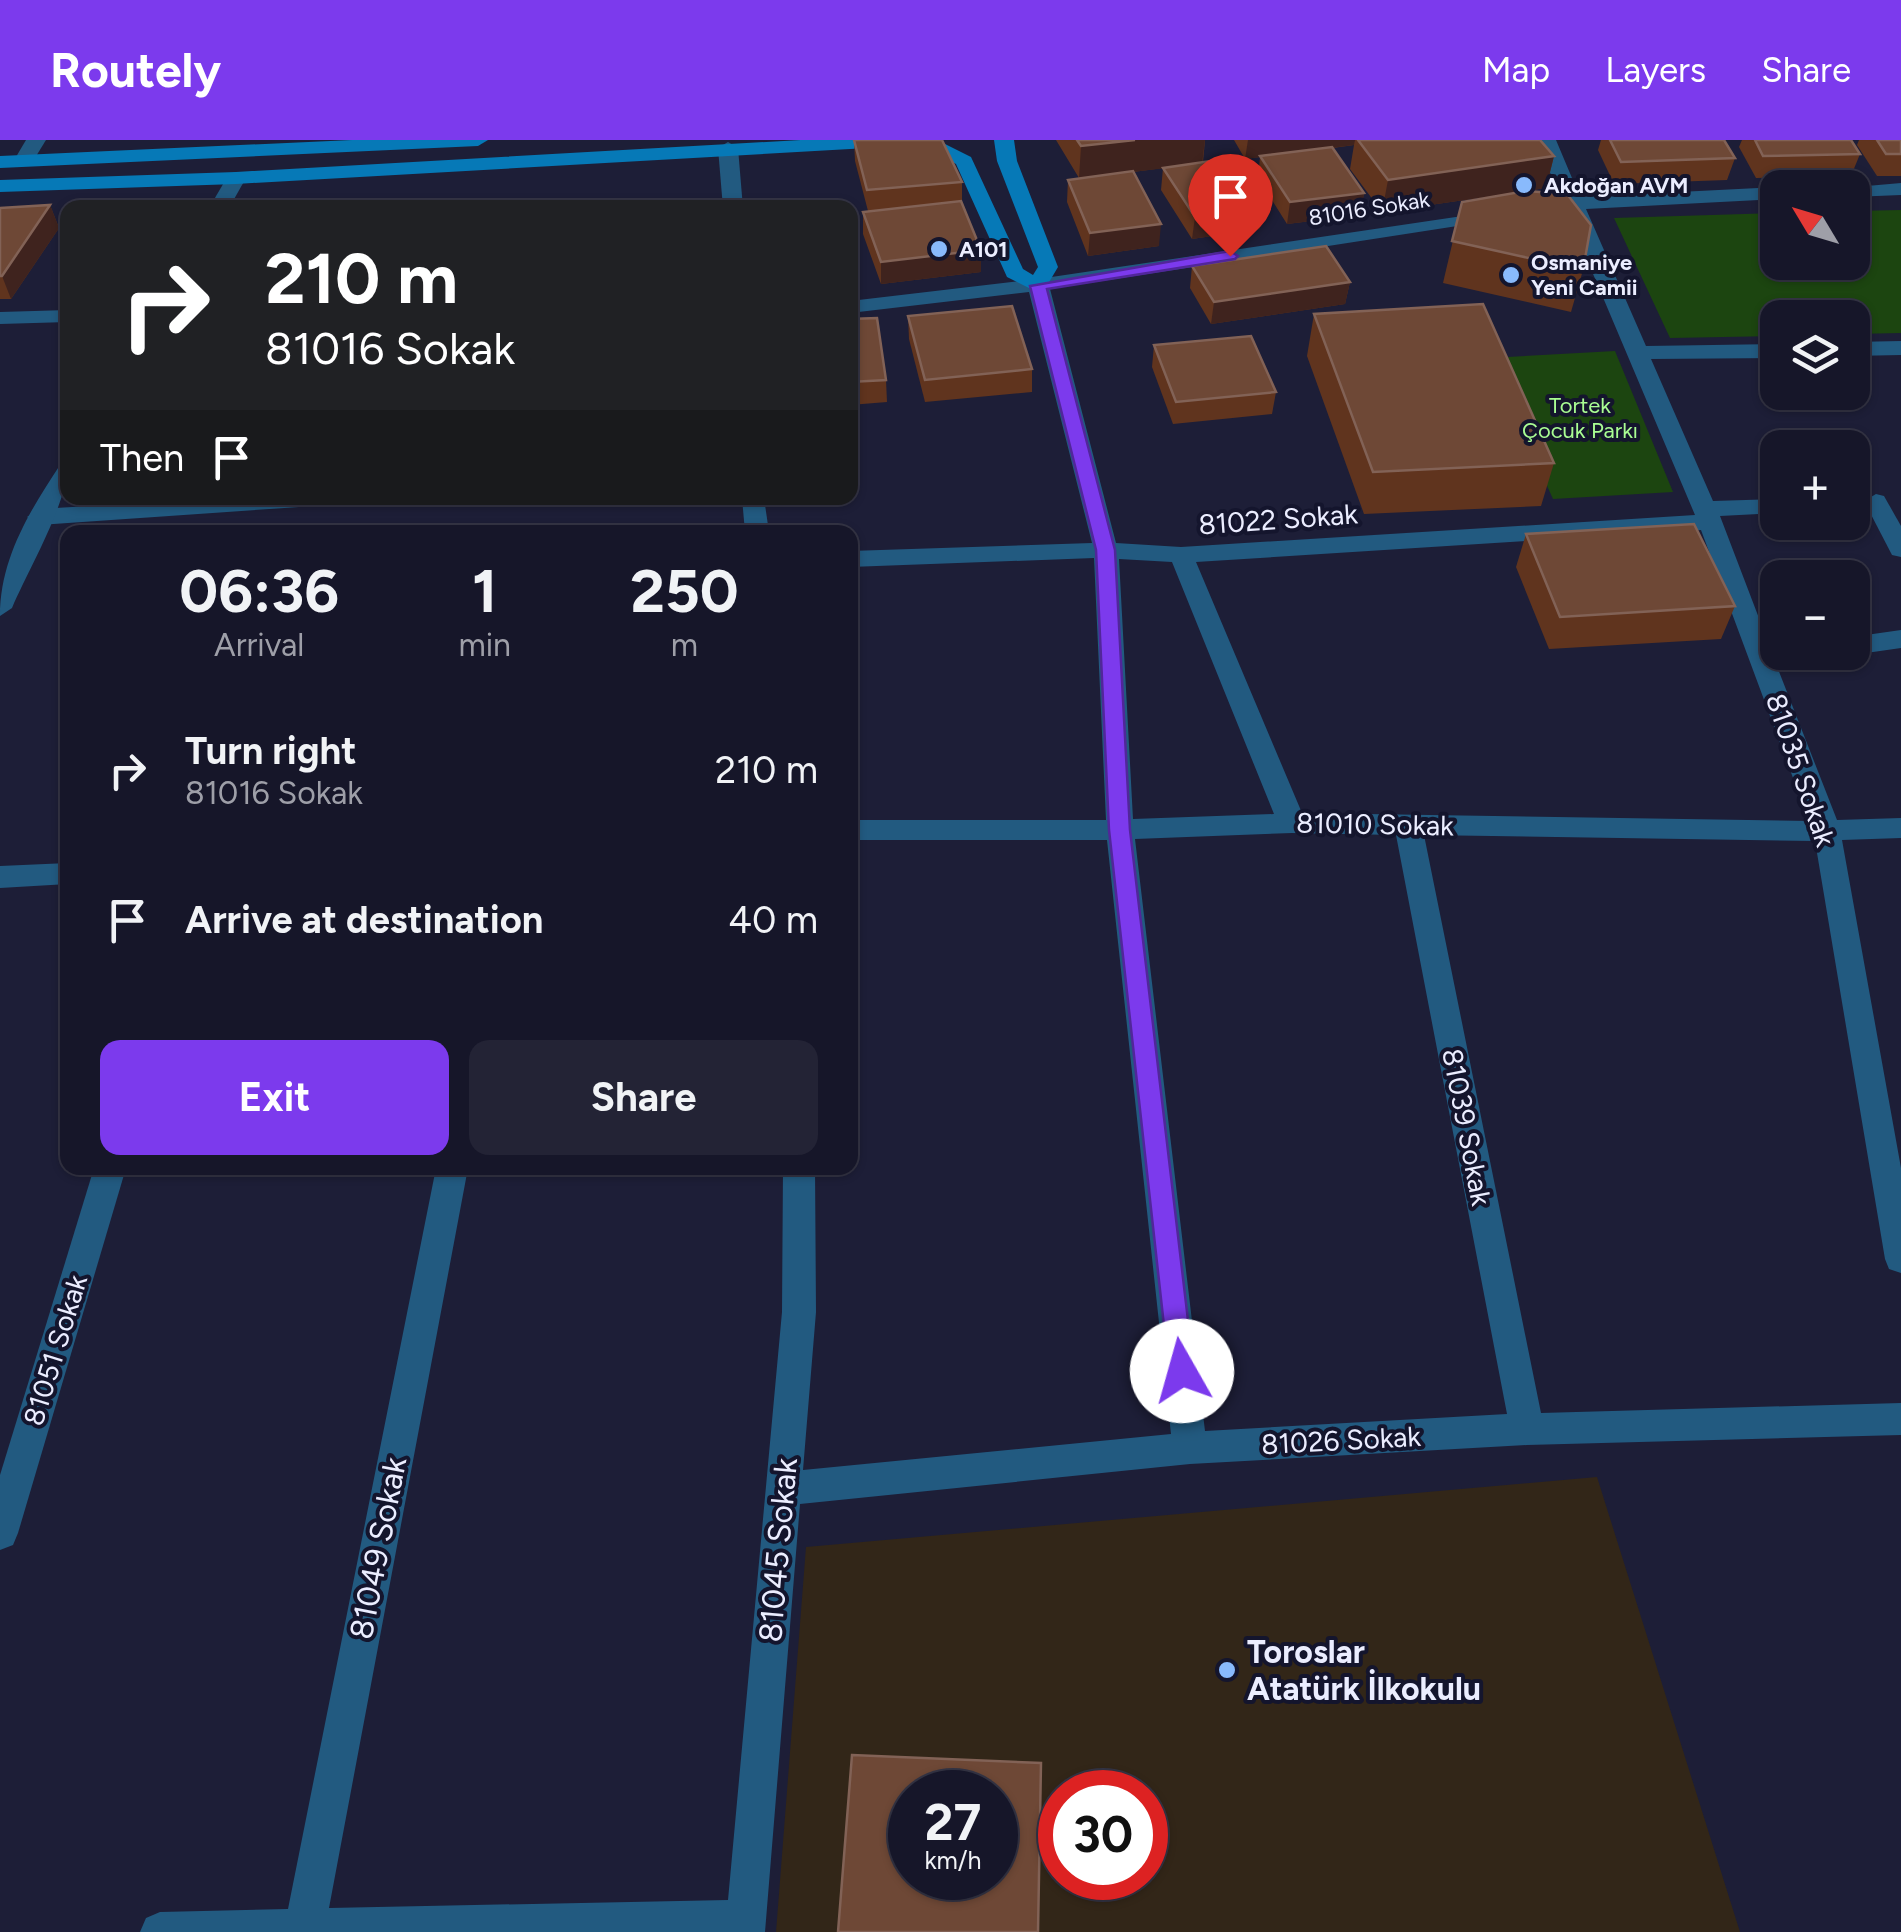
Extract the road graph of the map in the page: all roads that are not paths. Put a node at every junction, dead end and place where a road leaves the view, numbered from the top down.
1 (36, 140) edge
2 (478, 140) edge
3 (903, 140) edge
4 (923, 140) edge
5 (967, 140) edge
6 (1004, 140) edge
7 (1546, 140) edge
8 (314, 145) edge
9 (728, 148) junction
10 (0, 162) edge
11 (23, 162) junction
12 (236, 178) junction
13 (0, 186) edge
14 (1901, 189) edge
15 (1870, 190) edge
16 (1760, 195) edge
17 (224, 200) edge
18 (732, 200) edge
19 (1575, 201) junction
20 (1038, 286) junction
21 (858, 305) edge
22 (60, 316) edge
23 (0, 318) edge
24 (1901, 348) edge
25 (1870, 349) edge
26 (1760, 351) edge
27 (1637, 354) junction
28 (60, 483) edge
29 (1877, 501) edge
30 (227, 505) edge
31 (1760, 509) edge
32 (1707, 516) junction
33 (39, 518) junction
34 (1901, 549) edge
35 (1106, 550) junction
36 (1181, 555) junction
37 (858, 560) edge
38 (0, 608) edge
39 (1901, 639) edge
40 (1870, 643) edge
41 (1760, 654) edge
42 (1766, 670) edge
43 (1292, 822) junction
44 (1408, 824) junction
45 (1901, 828) edge
46 (858, 830) edge
47 (1120, 830) junction
48 (1827, 831) junction
49 (60, 874) edge
50 (0, 876) edge
51 (108, 1175) edge
52 (451, 1175) edge
53 (799, 1175) edge
54 (1901, 1259) edge
55 (1901, 1418) edge
56 (1526, 1430) junction
57 (1190, 1448) junction
58 (783, 1489) junction
59 (0, 1533) edge
60 (745, 1926) edge
61 (305, 1928) junction
62 (160, 1932) edge

1 - 11 street
2 - 8 main road
3 - 9 main road
4 - 5 main road
4 - 20 main road
6 - 20 main road
7 - 19 street, 81035 Sokak
8 - 11 main road
9 - 12 main road
9 - 18 street
10 - 11 main road
12 - 13 main road
12 - 17 street
14 - 15 street
16 - 19 street, 81016 Sokak
19 - 20 street, 81016 Sokak
19 - 27 street, 81035 Sokak
20 - 21 street, 81016 Sokak
20 - 35 street
22 - 23 street
24 - 25 street
26 - 27 street
27 - 32 street, 81035 Sokak
28 - 33 street
29 - 34 street
30 - 33 street
31 - 32 street, 81022 Sokak
32 - 36 street, 81022 Sokak
32 - 41 street, 81035 Sokak
33 - 38 street
35 - 36 street, 81022 Sokak
35 - 37 street, 81022 Sokak
35 - 47 street
36 - 43 street
39 - 40 street
42 - 48 street, 81035 Sokak
43 - 44 street, 81010 Sokak
43 - 47 street, 81010 Sokak
44 - 48 street, 81010 Sokak
44 - 56 street, 81039 Sokak
45 - 48 street, 81010 Sokak
46 - 47 street, 81010 Sokak
47 - 57 street
48 - 54 street, 81035 Sokak
49 - 50 street
51 - 59 street, 81051 Sokak
52 - 61 street, 81049 Sokak
53 - 58 street, 81045 Sokak
55 - 56 street, 81026 Sokak
56 - 57 street, 81026 Sokak
57 - 58 street, 81026 Sokak
58 - 60 street, 81045 Sokak
60 - 61 street
61 - 62 street

